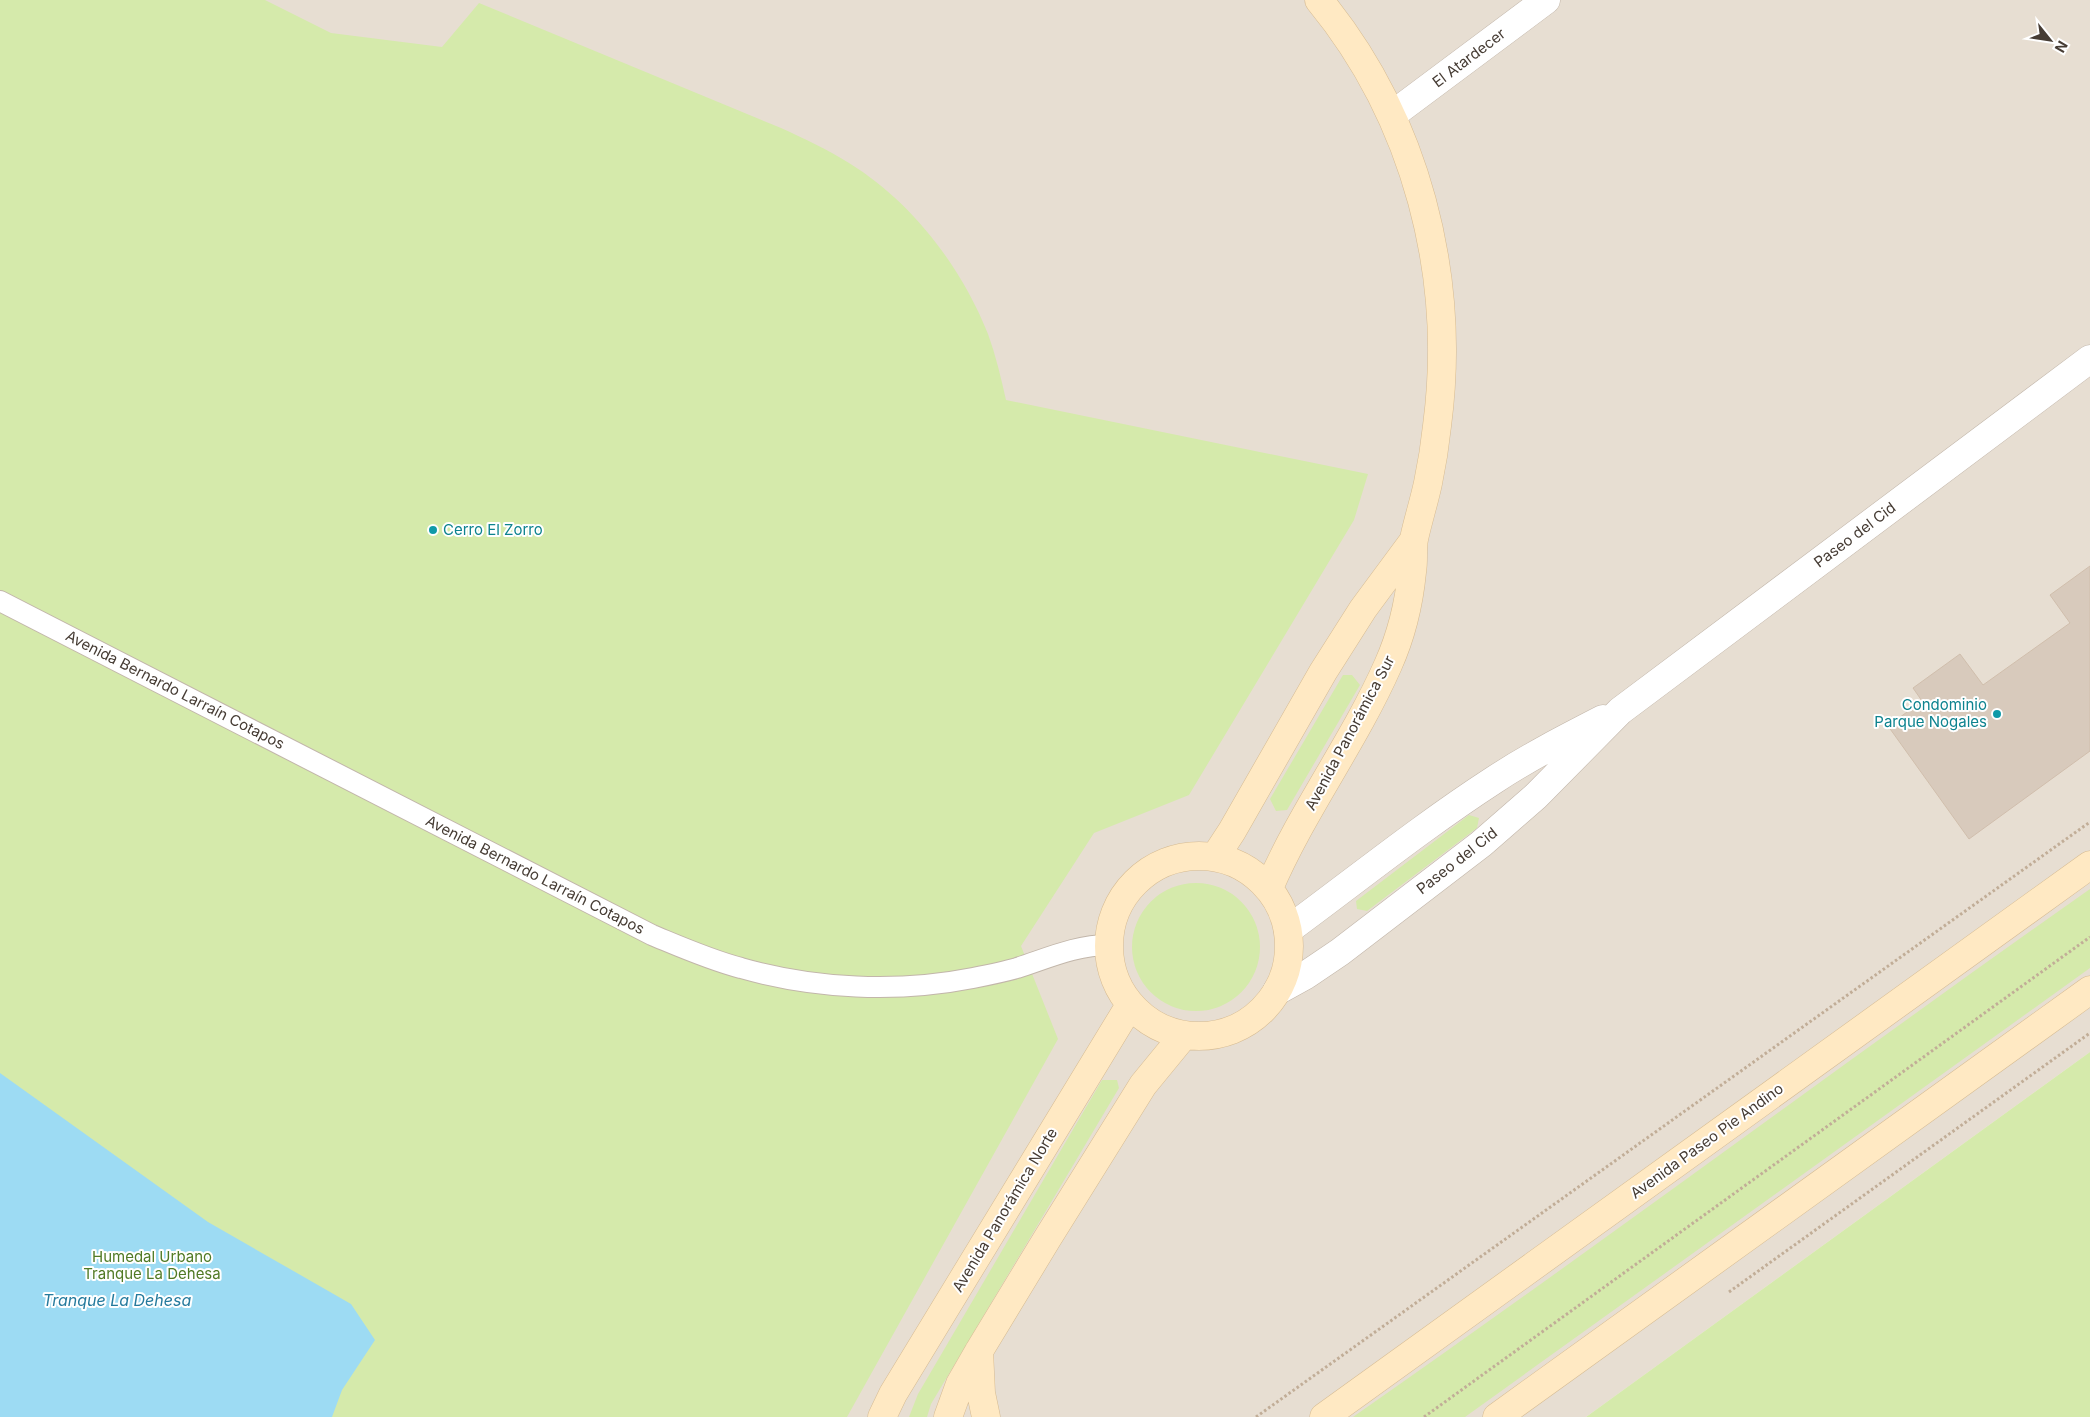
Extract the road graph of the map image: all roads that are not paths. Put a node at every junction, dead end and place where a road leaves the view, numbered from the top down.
1 (1319, 0) edge
2 (1546, 0) edge
3 (1392, 116) junction
4 (2090, 359) edge
5 (1414, 540) junction
6 (0, 601) edge
7 (1620, 711) junction
8 (1215, 857) junction
9 (2090, 865) edge
10 (1268, 888) junction
11 (1288, 930) junction
12 (1109, 945) junction
13 (2090, 990) edge
14 (1277, 991) junction
15 (1130, 1005) junction
16 (1184, 1035) junction
17 (979, 1351) junction
18 (882, 1417) edge
19 (948, 1417) edge
20 (986, 1417) edge
21 (1324, 1417) edge
22 (1497, 1417) edge

1 - 3 street, Avenida Panorámica Sur
2 - 3 street, El Atardecer
3 - 5 street, Avenida Panorámica Sur
4 - 7 street, Paseo del Cid
5 - 8 street, Avenida Panorámica Sur
5 - 10 street, Avenida Panorámica Sur
6 - 12 lane, Avenida Bernardo Larraín Cotapos
7 - 11 street, Paseo del Cid
7 - 14 street, Paseo del Cid
8 - 10 street
8 - 12 street
9 - 21 street, Avenida Paseo Pie Andino
10 - 11 street
11 - 14 street
12 - 15 street
13 - 22 street
14 - 16 street
15 - 16 street
15 - 18 street, Avenida Panorámica Norte
16 - 17 street
17 - 19 street
17 - 20 street

